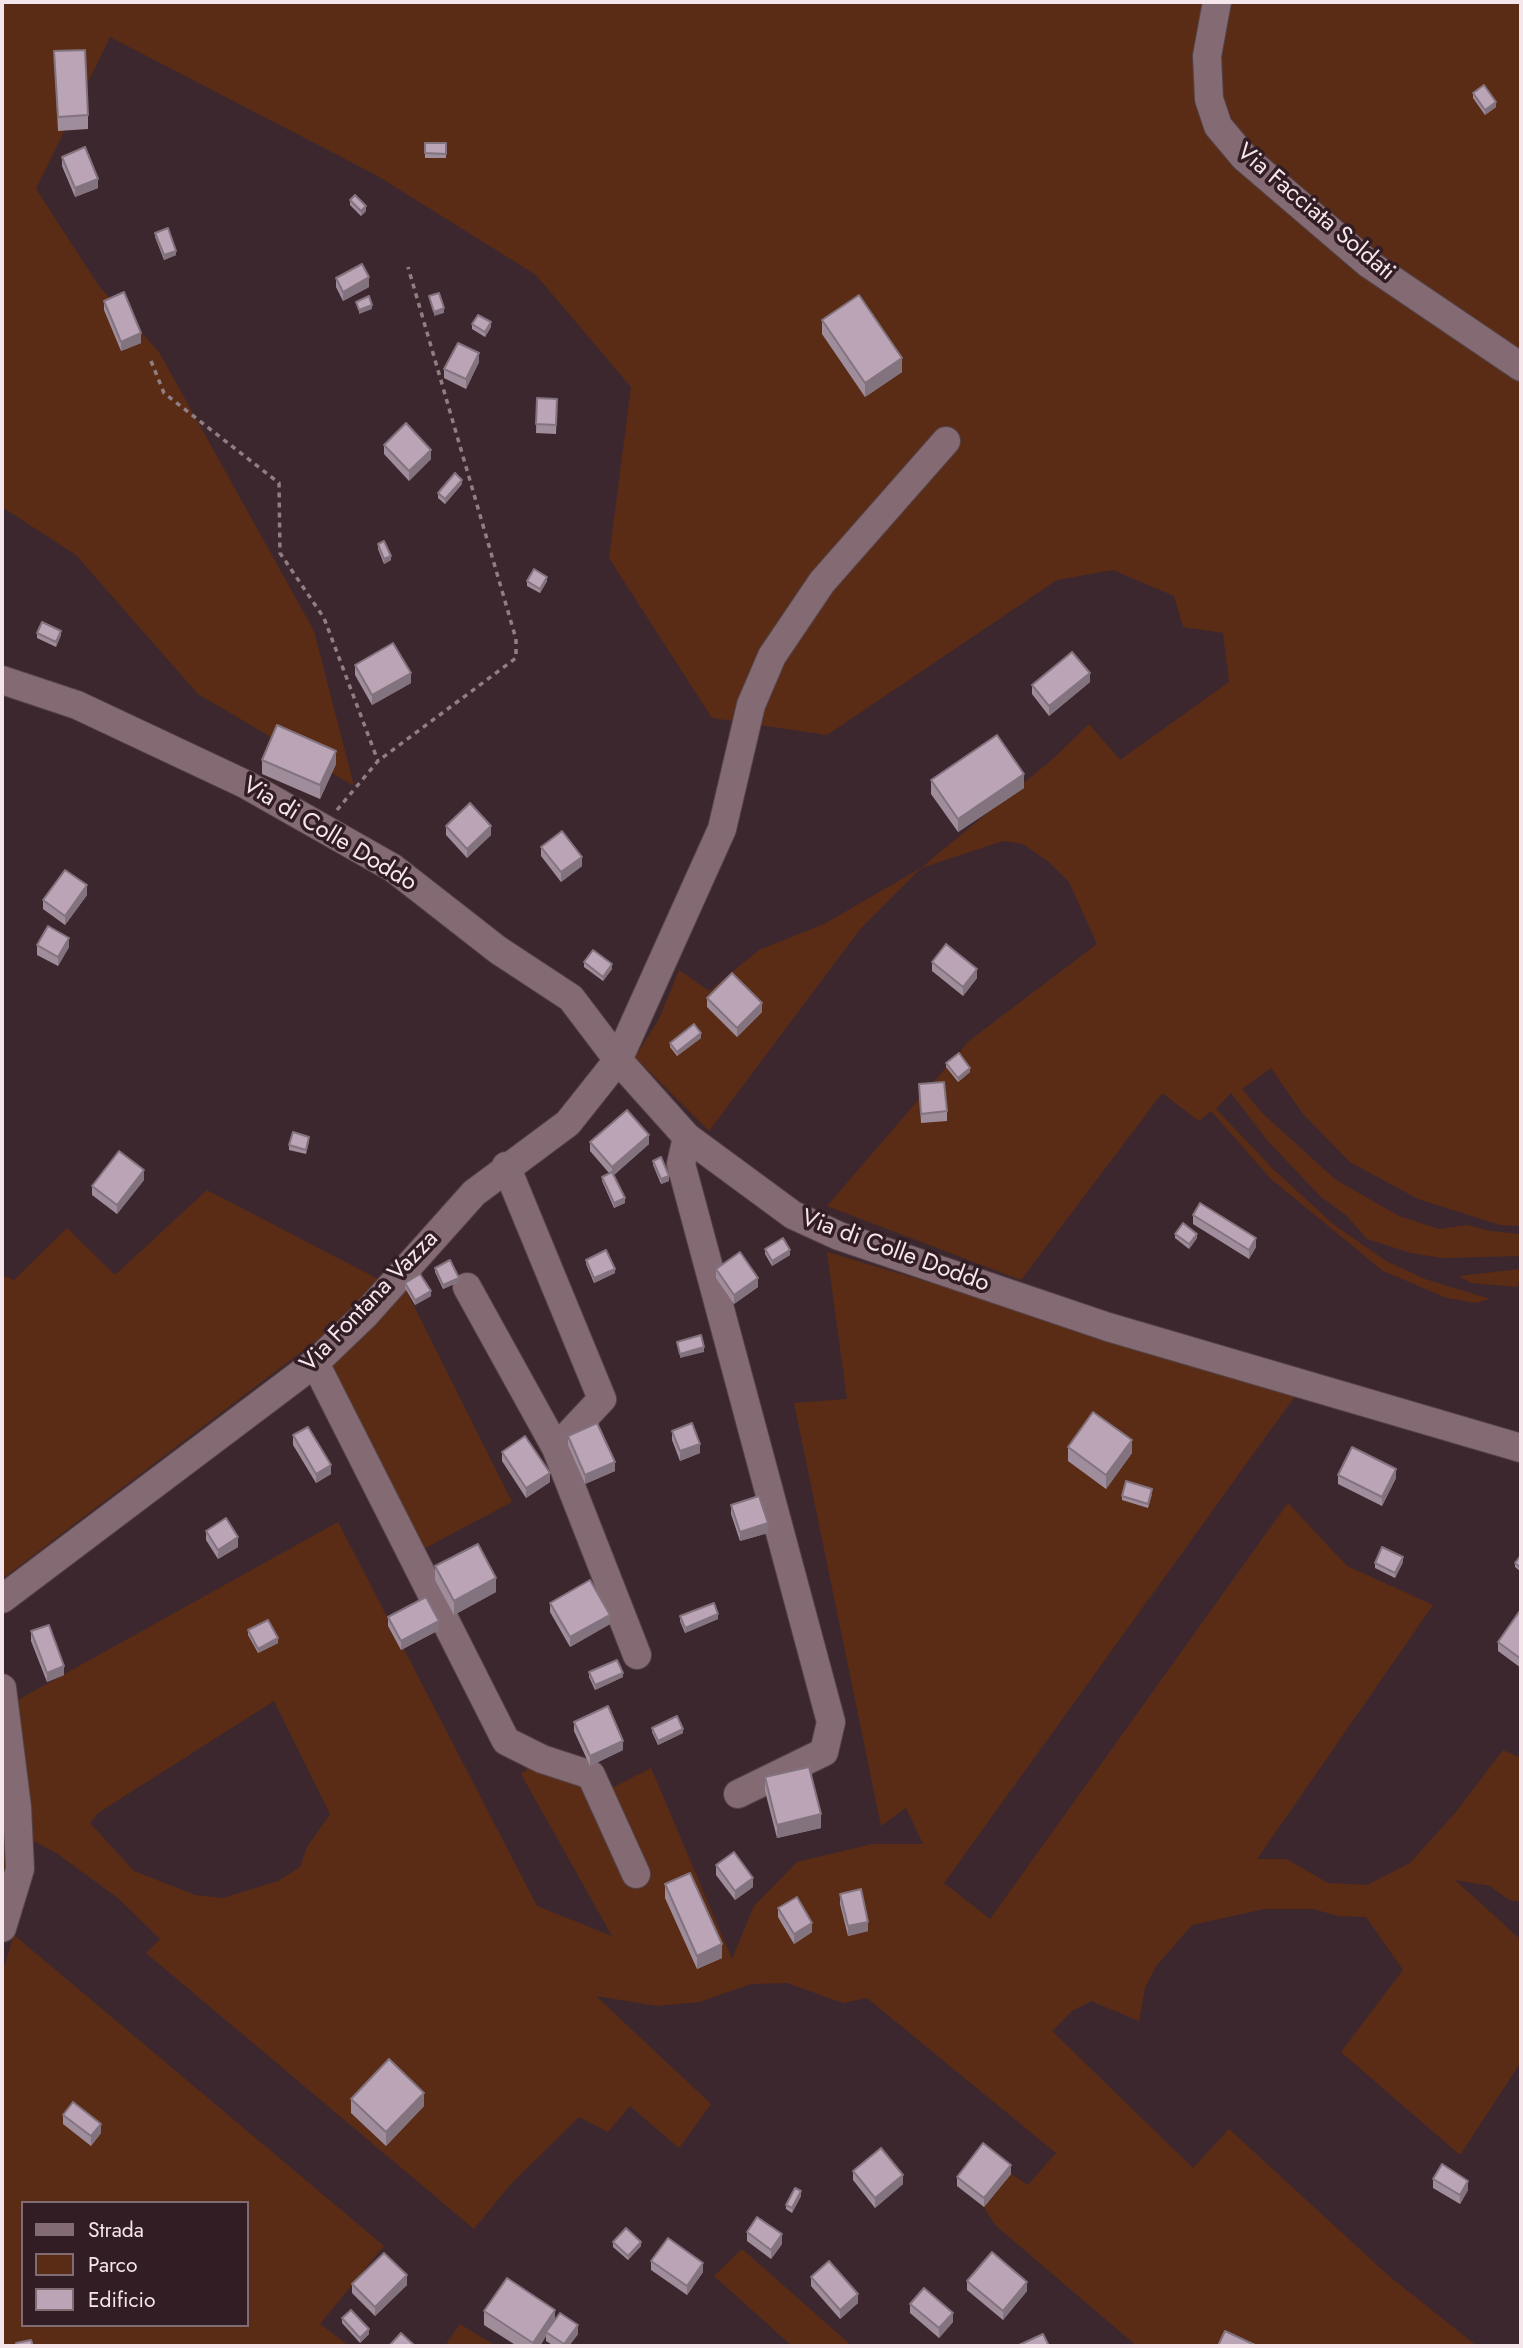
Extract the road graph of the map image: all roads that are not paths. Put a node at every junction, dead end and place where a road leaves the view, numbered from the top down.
1 (1217, 2) edge
2 (1521, 367) edge
3 (946, 442) dead end
4 (2, 680) edge
5 (618, 1060) junction
6 (687, 1137) junction
7 (506, 1166) junction
8 (467, 1287) dead end
9 (315, 1363) junction
10 (555, 1448) junction
11 (1521, 1448) edge
12 (2, 1599) edge
13 (638, 1655) dead end
14 (2, 1688) edge
15 (738, 1794) dead end
16 (636, 1874) dead end
17 (2, 1928) edge

1 - 2 street, Via Facciata Soldati
3 - 5 street, Via Fontana Vazza
4 - 5 street, Via di Colle Doddo
5 - 6 street, Via di Colle Doddo
5 - 7 street, Via Fontana Vazza
6 - 11 street, Via di Colle Doddo
6 - 15 street
7 - 9 street, Via Fontana Vazza
7 - 10 street
8 - 10 street
9 - 12 street, Via Fontana Vazza
9 - 16 street
10 - 13 street
14 - 17 street

